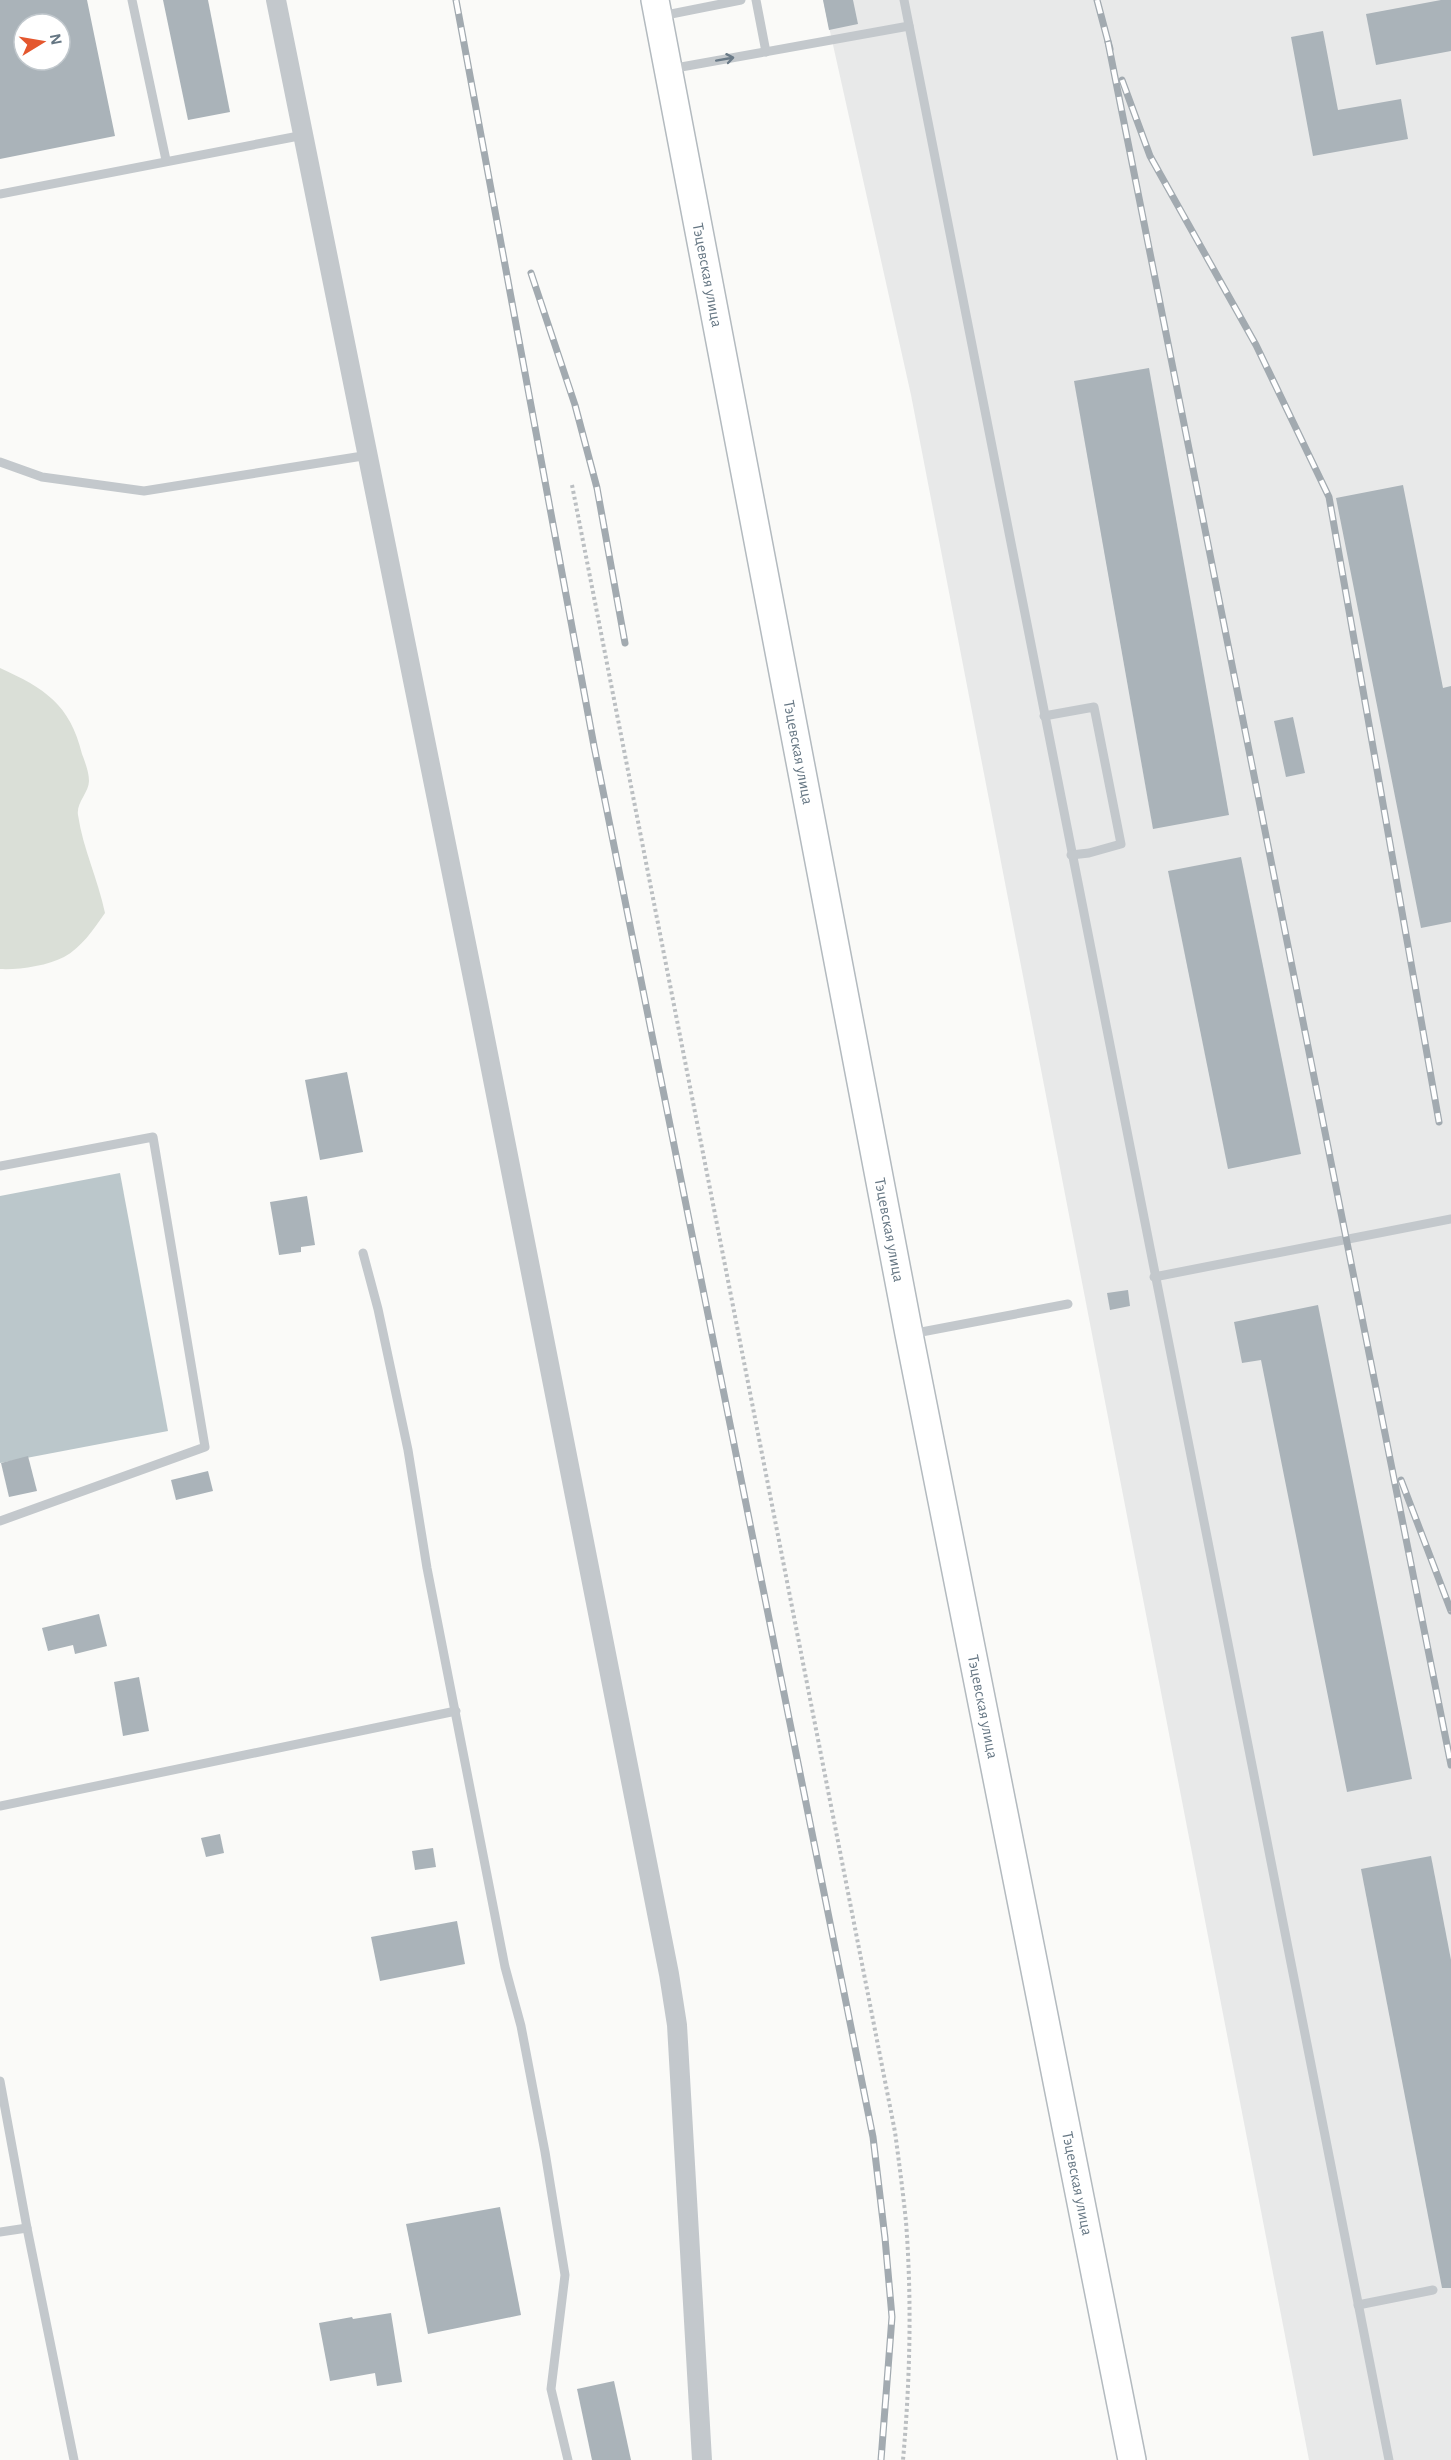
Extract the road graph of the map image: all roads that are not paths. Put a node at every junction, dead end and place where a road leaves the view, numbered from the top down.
1 (132, 0) edge
2 (276, 0) edge
3 (741, 0) edge
4 (756, 0) edge
5 (904, 0) edge
6 (656, 8) edge
7 (909, 27) junction
8 (766, 52) junction
9 (668, 69) junction
10 (304, 135) junction
11 (166, 160) junction
12 (0, 194) edge
13 (369, 455) junction
14 (0, 462) edge
15 (1044, 716) junction
16 (1071, 855) junction
17 (0, 1166) edge
18 (1451, 1219) edge
19 (363, 1252) dead end
20 (1154, 1276) junction
21 (1068, 1304) dead end
22 (909, 1334) junction
23 (0, 1521) edge
24 (456, 1711) junction
25 (0, 1806) edge
26 (0, 2081) edge
27 (27, 2228) junction
28 (0, 2232) edge
29 (1433, 2290) dead end
30 (1358, 2305) junction
31 (74, 2460) edge
32 (568, 2460) edge
33 (702, 2460) edge
34 (1132, 2460) edge
35 (1389, 2460) edge

1 - 11 lane
2 - 10 street
3 - 6 lane
4 - 8 lane
5 - 7 lane
6 - 9 street, Тэцевская улица
7 - 8 lane
7 - 15 lane
9 -> 8 lane
9 - 22 street, Тэцевская улица
10 - 11 lane
10 - 13 street
11 - 12 lane
13 - 14 lane
13 - 33 street
15 - 16 lane
15 - 16 lane
16 - 20 lane
17 - 23 lane
18 - 20 lane
19 - 24 lane
20 - 30 lane
21 - 22 lane
22 - 34 street, Тэцевская улица
24 - 25 lane
24 - 32 lane
26 - 27 lane
27 - 28 lane
27 - 31 lane
29 - 30 lane
30 - 35 lane

